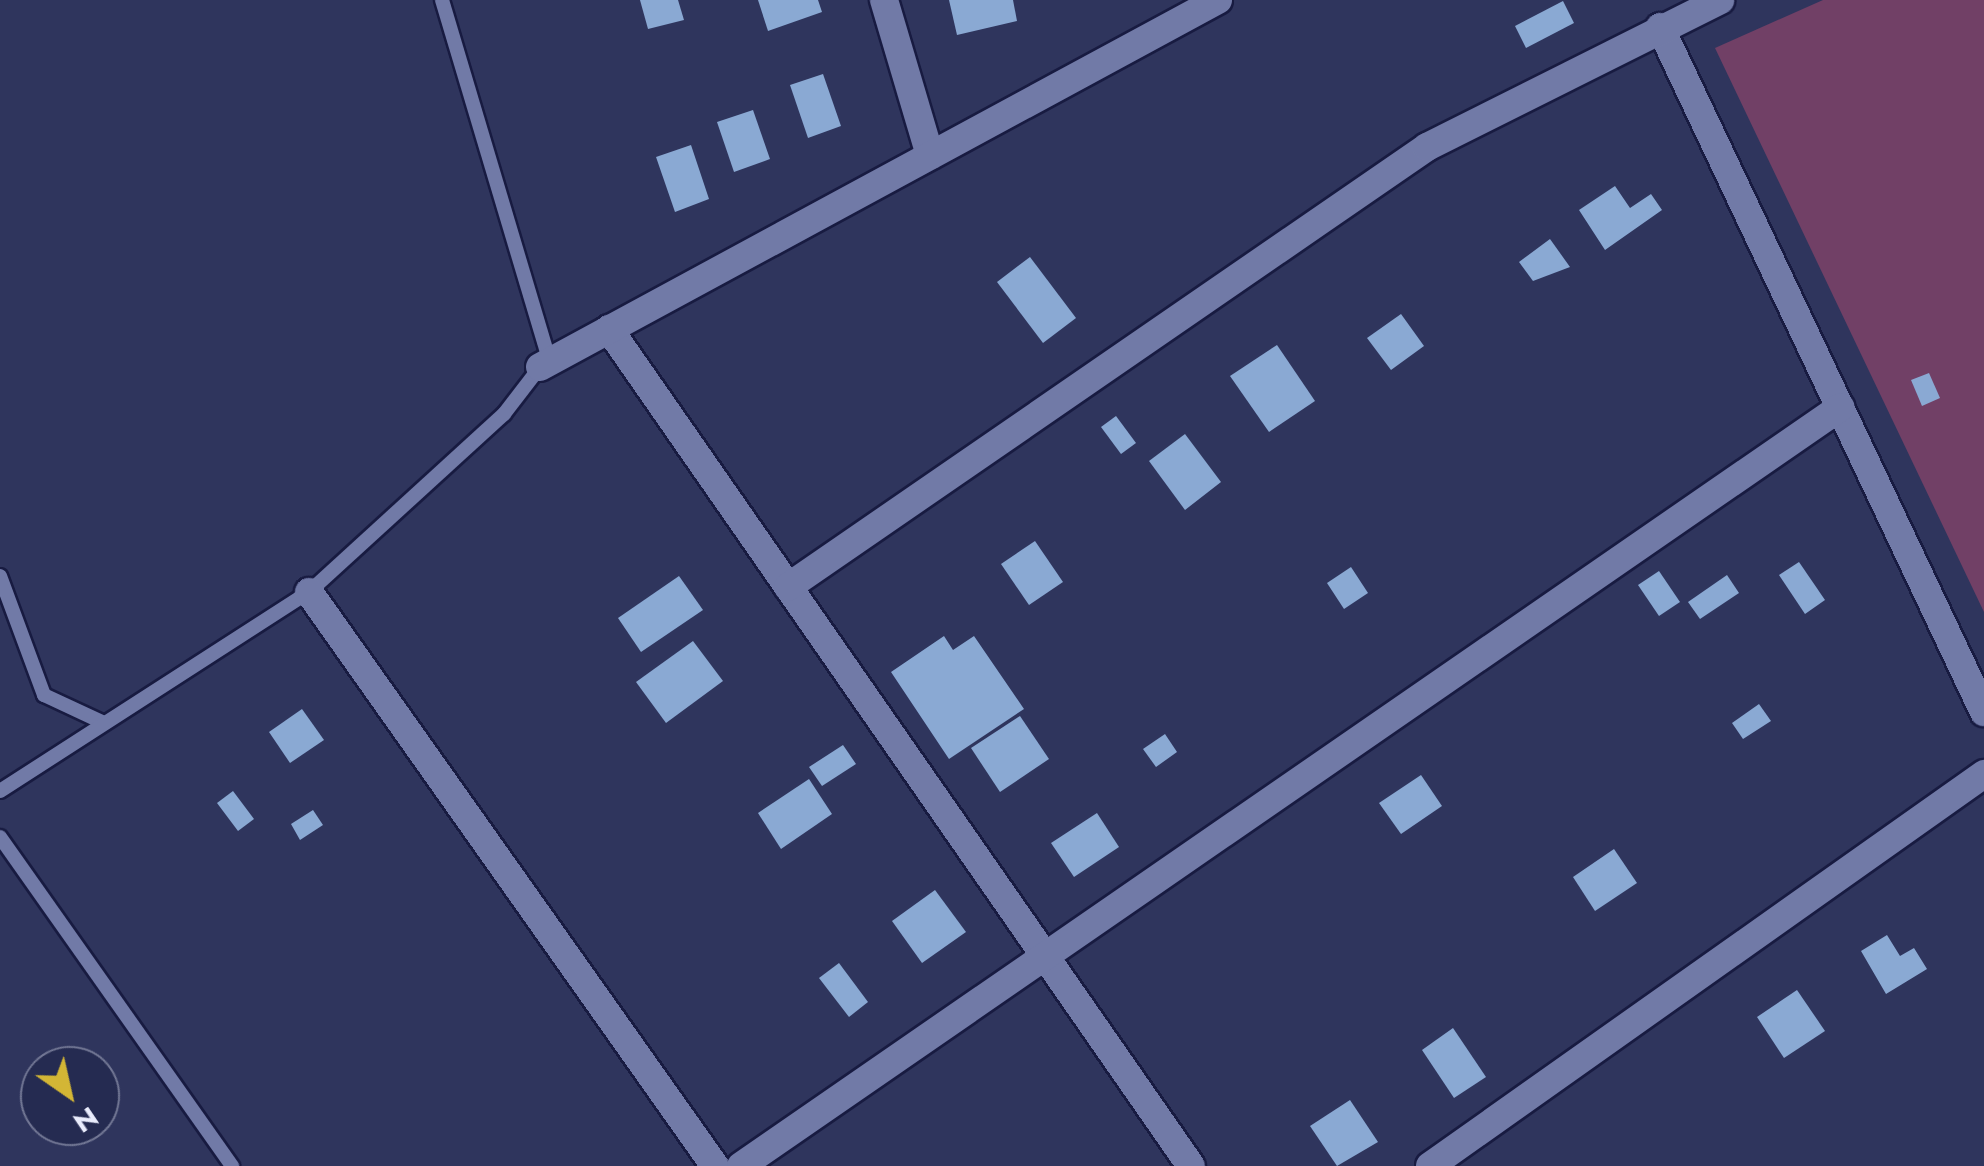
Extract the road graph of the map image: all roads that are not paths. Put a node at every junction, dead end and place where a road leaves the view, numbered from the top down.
1 (442, 0) edge
2 (884, 0) edge
3 (1218, 0) edge
4 (1720, 0) edge
5 (1660, 27) junction
6 (930, 155) junction
7 (609, 330) junction
8 (545, 364) junction
9 (1842, 407) junction
10 (0, 576) edge
11 (788, 586) junction
12 (309, 592) junction
13 (1984, 712) edge
14 (104, 723) junction
15 (1984, 774) edge
16 (0, 791) edge
17 (0, 837) edge
18 (1042, 952) junction
19 (232, 1166) edge
20 (715, 1166) edge
21 (740, 1166) edge
22 (1191, 1166) edge
23 (1430, 1166) edge

1 - 8 lane
2 - 6 street
3 - 6 street
4 - 5 street
5 - 9 street
5 - 11 street
6 - 7 street
7 - 8 street
7 - 11 street
8 - 12 lane
9 - 13 street
9 - 18 street
10 - 14 lane
11 - 18 street
12 - 14 lane
12 - 20 street
14 - 16 lane
15 - 23 street
17 - 19 lane
18 - 21 street
18 - 22 street

